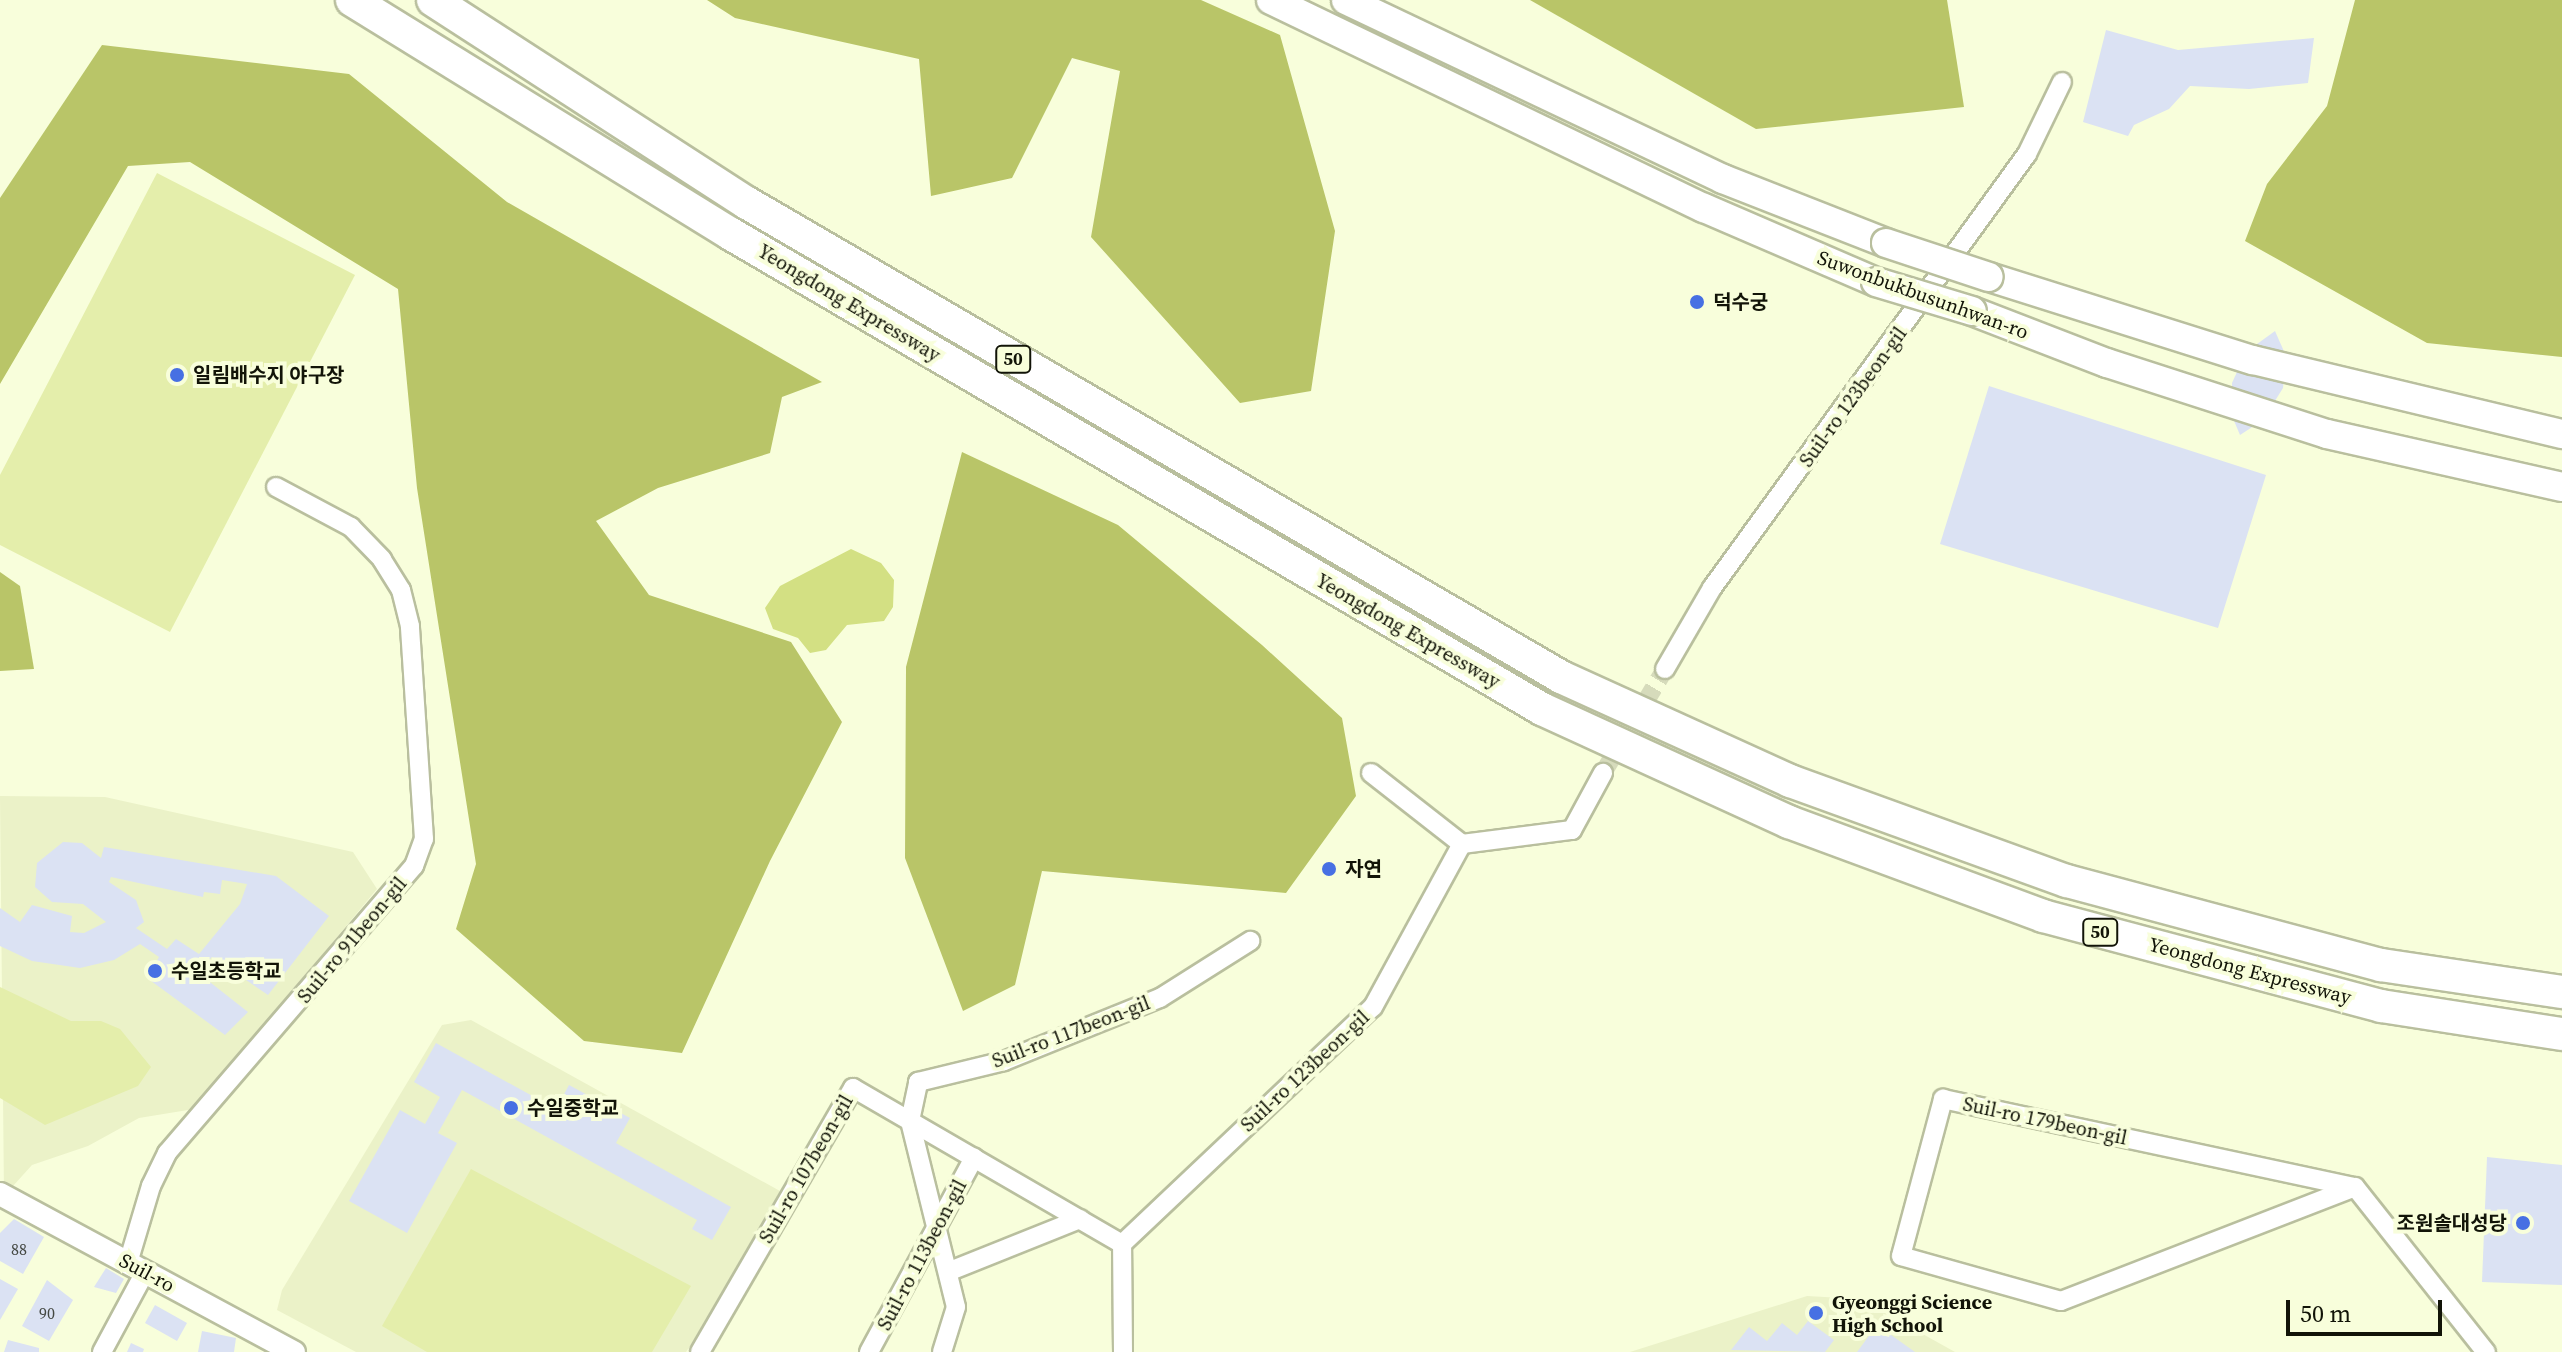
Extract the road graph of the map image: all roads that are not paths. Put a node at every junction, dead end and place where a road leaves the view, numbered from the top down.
1 (352, 0) edge
2 (433, 0) edge
3 (1271, 0) edge
4 (1346, 0) edge
5 (2062, 82) dead end
6 (2562, 434) edge
7 (276, 487) dead end
8 (2562, 487) edge
9 (1665, 669) tunnel mouth
10 (1371, 773) dead end
11 (1603, 773) tunnel mouth
12 (1462, 844) junction
13 (1250, 941) dead end
14 (2562, 992) edge
15 (2562, 1034) edge
16 (910, 1121) junction
17 (974, 1158) junction
18 (2355, 1187) junction
19 (0, 1194) edge
20 (1080, 1219) junction
21 (934, 1231) junction
22 (1122, 1244) junction
23 (136, 1267) junction
24 (950, 1271) junction
25 (102, 1352) edge
26 (294, 1352) edge
27 (700, 1352) edge
28 (869, 1352) edge
29 (942, 1352) edge
30 (1123, 1352) edge
31 (2486, 1352) edge

1 - 15 highway, Yeongdong Expressway / 50
2 - 14 highway, Yeongdong Expressway / 50
3 - 8 highway, Suwonbukbusunhwan-ro, bridge
4 - 6 highway, Suwonbukbusunhwan-ro, bridge
5 - 9 street, Suil-ro 123beon-gil
7 - 23 street, Suil-ro 91beon-gil
10 - 12 street
11 - 12 street
12 - 22 street, Suil-ro 123beon-gil
13 - 16 street, Suil-ro 117beon-gil
16 - 17 street, Suil-ro 107beon-gil
16 - 21 street, Suil-ro 117beon-gil
16 - 27 street, Suil-ro 107beon-gil
17 - 20 street, Suil-ro 107beon-gil
17 - 21 street, Suil-ro 113beon-gil
18 - 18 street, Suil-ro 179beon-gil
18 - 31 street
19 - 23 street, Suil-ro
20 - 22 street, Suil-ro 107beon-gil
20 - 24 street
21 - 24 street, Suil-ro 117beon-gil
21 - 28 street, Suil-ro 113beon-gil
22 - 30 street
23 - 25 street, Suil-ro 91beon-gil
23 - 26 street, Suil-ro
24 - 29 street, Suil-ro 117beon-gil

